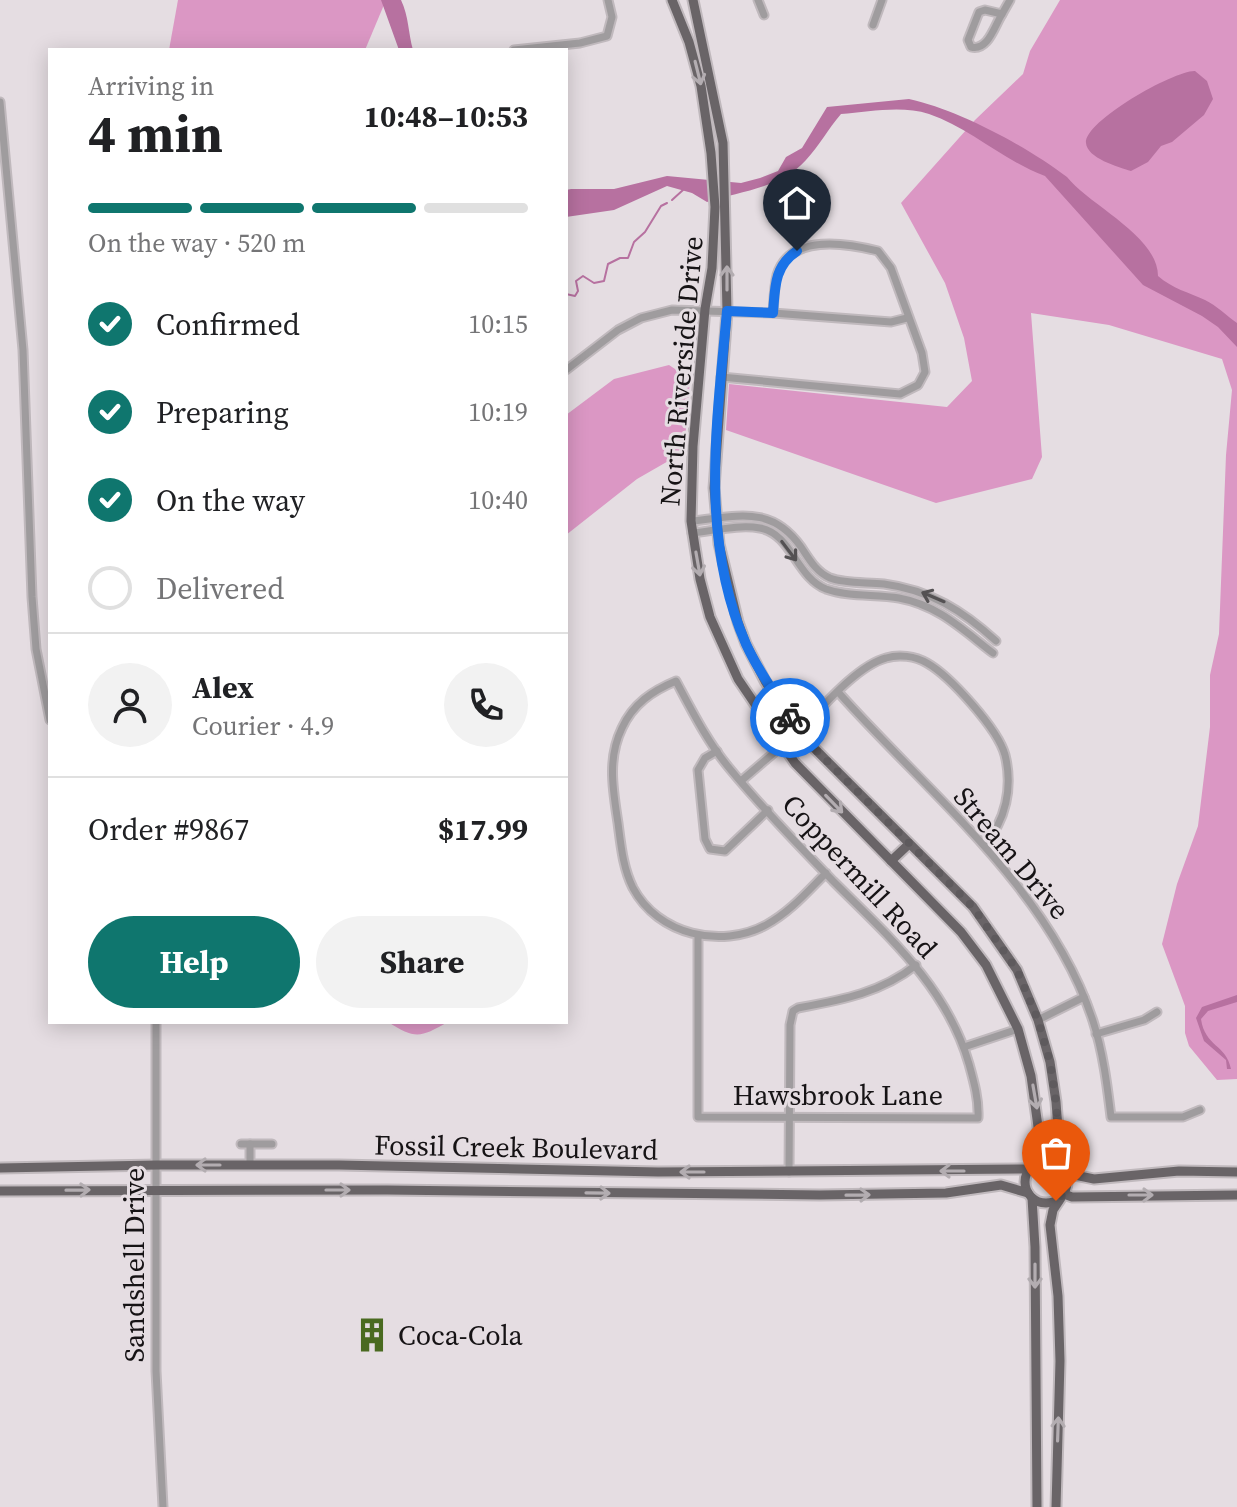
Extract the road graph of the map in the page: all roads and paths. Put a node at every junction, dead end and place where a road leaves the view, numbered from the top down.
1 (608, 0) edge
2 (672, 0) edge
3 (693, 0) edge
4 (758, 0) edge
5 (882, 0) edge
6 (1010, 0) edge
7 (1002, 14) junction
8 (764, 15) dead end
9 (873, 25) dead end
10 (531, 48) edge
11 (0, 102) edge
12 (721, 208) junction
13 (705, 309) junction
14 (727, 311) junction
15 (773, 313) junction
16 (907, 318) junction
17 (568, 368) edge
18 (721, 377) junction
19 (715, 519) junction
20 (691, 521) junction
21 (717, 531) junction
22 (692, 533) junction
23 (996, 641) dead end
24 (993, 653) dead end
25 (839, 693) junction
26 (48, 710) edge
27 (798, 732) junction
28 (783, 745) junction
29 (717, 751) junction
30 (741, 781) junction
31 (768, 810) junction
32 (909, 844) junction
33 (984, 845) junction
34 (891, 861) junction
35 (826, 873) junction
36 (698, 935) junction
37 (916, 965) junction
38 (1084, 997) junction
39 (1157, 1012) dead end
40 (1038, 1020) junction
41 (156, 1024) edge
42 (1018, 1029) junction
43 (1096, 1034) junction
44 (964, 1047) junction
45 (1200, 1110) dead end
46 (790, 1118) junction
47 (978, 1118) joint
48 (157, 1165) junction
49 (250, 1165) junction
50 (264, 1165) junction
51 (0, 1168) edge
52 (1031, 1168) junction
53 (1063, 1170) junction
54 (564, 1171) junction
55 (789, 1172) junction
56 (1237, 1172) edge
57 (156, 1189) junction
58 (0, 1191) edge
59 (563, 1192) junction
60 (1030, 1195) junction
61 (1237, 1195) edge
62 (1062, 1196) junction
63 (163, 1507) edge
64 (1037, 1507) edge
65 (1056, 1507) edge

1 - 10 street
2 -> 12 main road, North Riverside Drive
3 - 12 main road, North Riverside Drive
4 - 8 street
5 - 9 street
6 - 7 street
7 - 7 street
11 - 26 street
12 - 13 main road, North Riverside Drive
14 -> 12 main road, North Riverside Drive
13 - 14 street
13 - 17 street
13 - 20 main road, North Riverside Drive
14 - 15 street
14 - 18 main road, North Riverside Drive
15 - 16 street
15 - 16 street
16 - 18 street
18 - 19 main road, North Riverside Drive
19 - 20 street
19 - 21 main road, North Riverside Drive
23 -> 19 street
20 - 22 main road, North Riverside Drive
21 - 22 street
21 -> 24 street
21 - 27 main road, North Riverside Drive
22 -> 28 main road, North Riverside Drive
25 - 27 street
25 - 33 street, Stream Drive
25 - 33 street
27 - 28 main road
27 - 32 main road, North Riverside Drive
28 - 30 street
28 -> 34 main road, North Riverside Drive
29 - 30 street, Coppermill Road
29 - 31 street
29 - 36 street, Coppermill Road
30 - 31 street, Coppermill Road
31 - 35 street, Coppermill Road
32 - 34 main road
32 - 40 main road, North Riverside Drive
33 - 38 street, Stream Drive
34 - 42 main road, North Riverside Drive
35 - 36 street
35 - 37 street, Coppermill Road
36 - 46 street, Hawsbrook Lane
37 - 44 street, Coppermill Road
37 - 46 street
38 - 40 street
38 - 43 street, Stream Drive
39 - 43 street
40 - 42 main road
40 - 53 main road, North Riverside Drive
41 - 48 street, Sandshell Drive
42 - 44 street
42 -> 52 main road, North Riverside Drive
43 - 45 street, Stream Drive
44 - 47 street, Coppermill Road
46 - 47 street, Hawsbrook Lane
46 - 55 street
49 -> 48 main road, Fossil Creek Boulevard
48 - 51 main road, Fossil Creek Boulevard
48 - 57 street, Sandshell Drive
49 - 50 main road, Fossil Creek Boulevard
49 - 50 street
50 - 54 main road, Fossil Creek Boulevard
52 - 53 main road
52 -> 55 main road, Fossil Creek Boulevard
52 - 60 main road
53 - 56 main road
53 - 62 main road
55 -> 54 main road, Fossil Creek Boulevard
54 - 59 main road
58 -> 57 main road, Fossil Creek Boulevard
57 -> 59 main road, Fossil Creek Boulevard
57 - 63 street, Sandshell Drive
59 -> 60 main road, Fossil Creek Boulevard
60 - 62 main road
60 -> 64 main road
62 -> 61 main road
65 -> 62 main road

